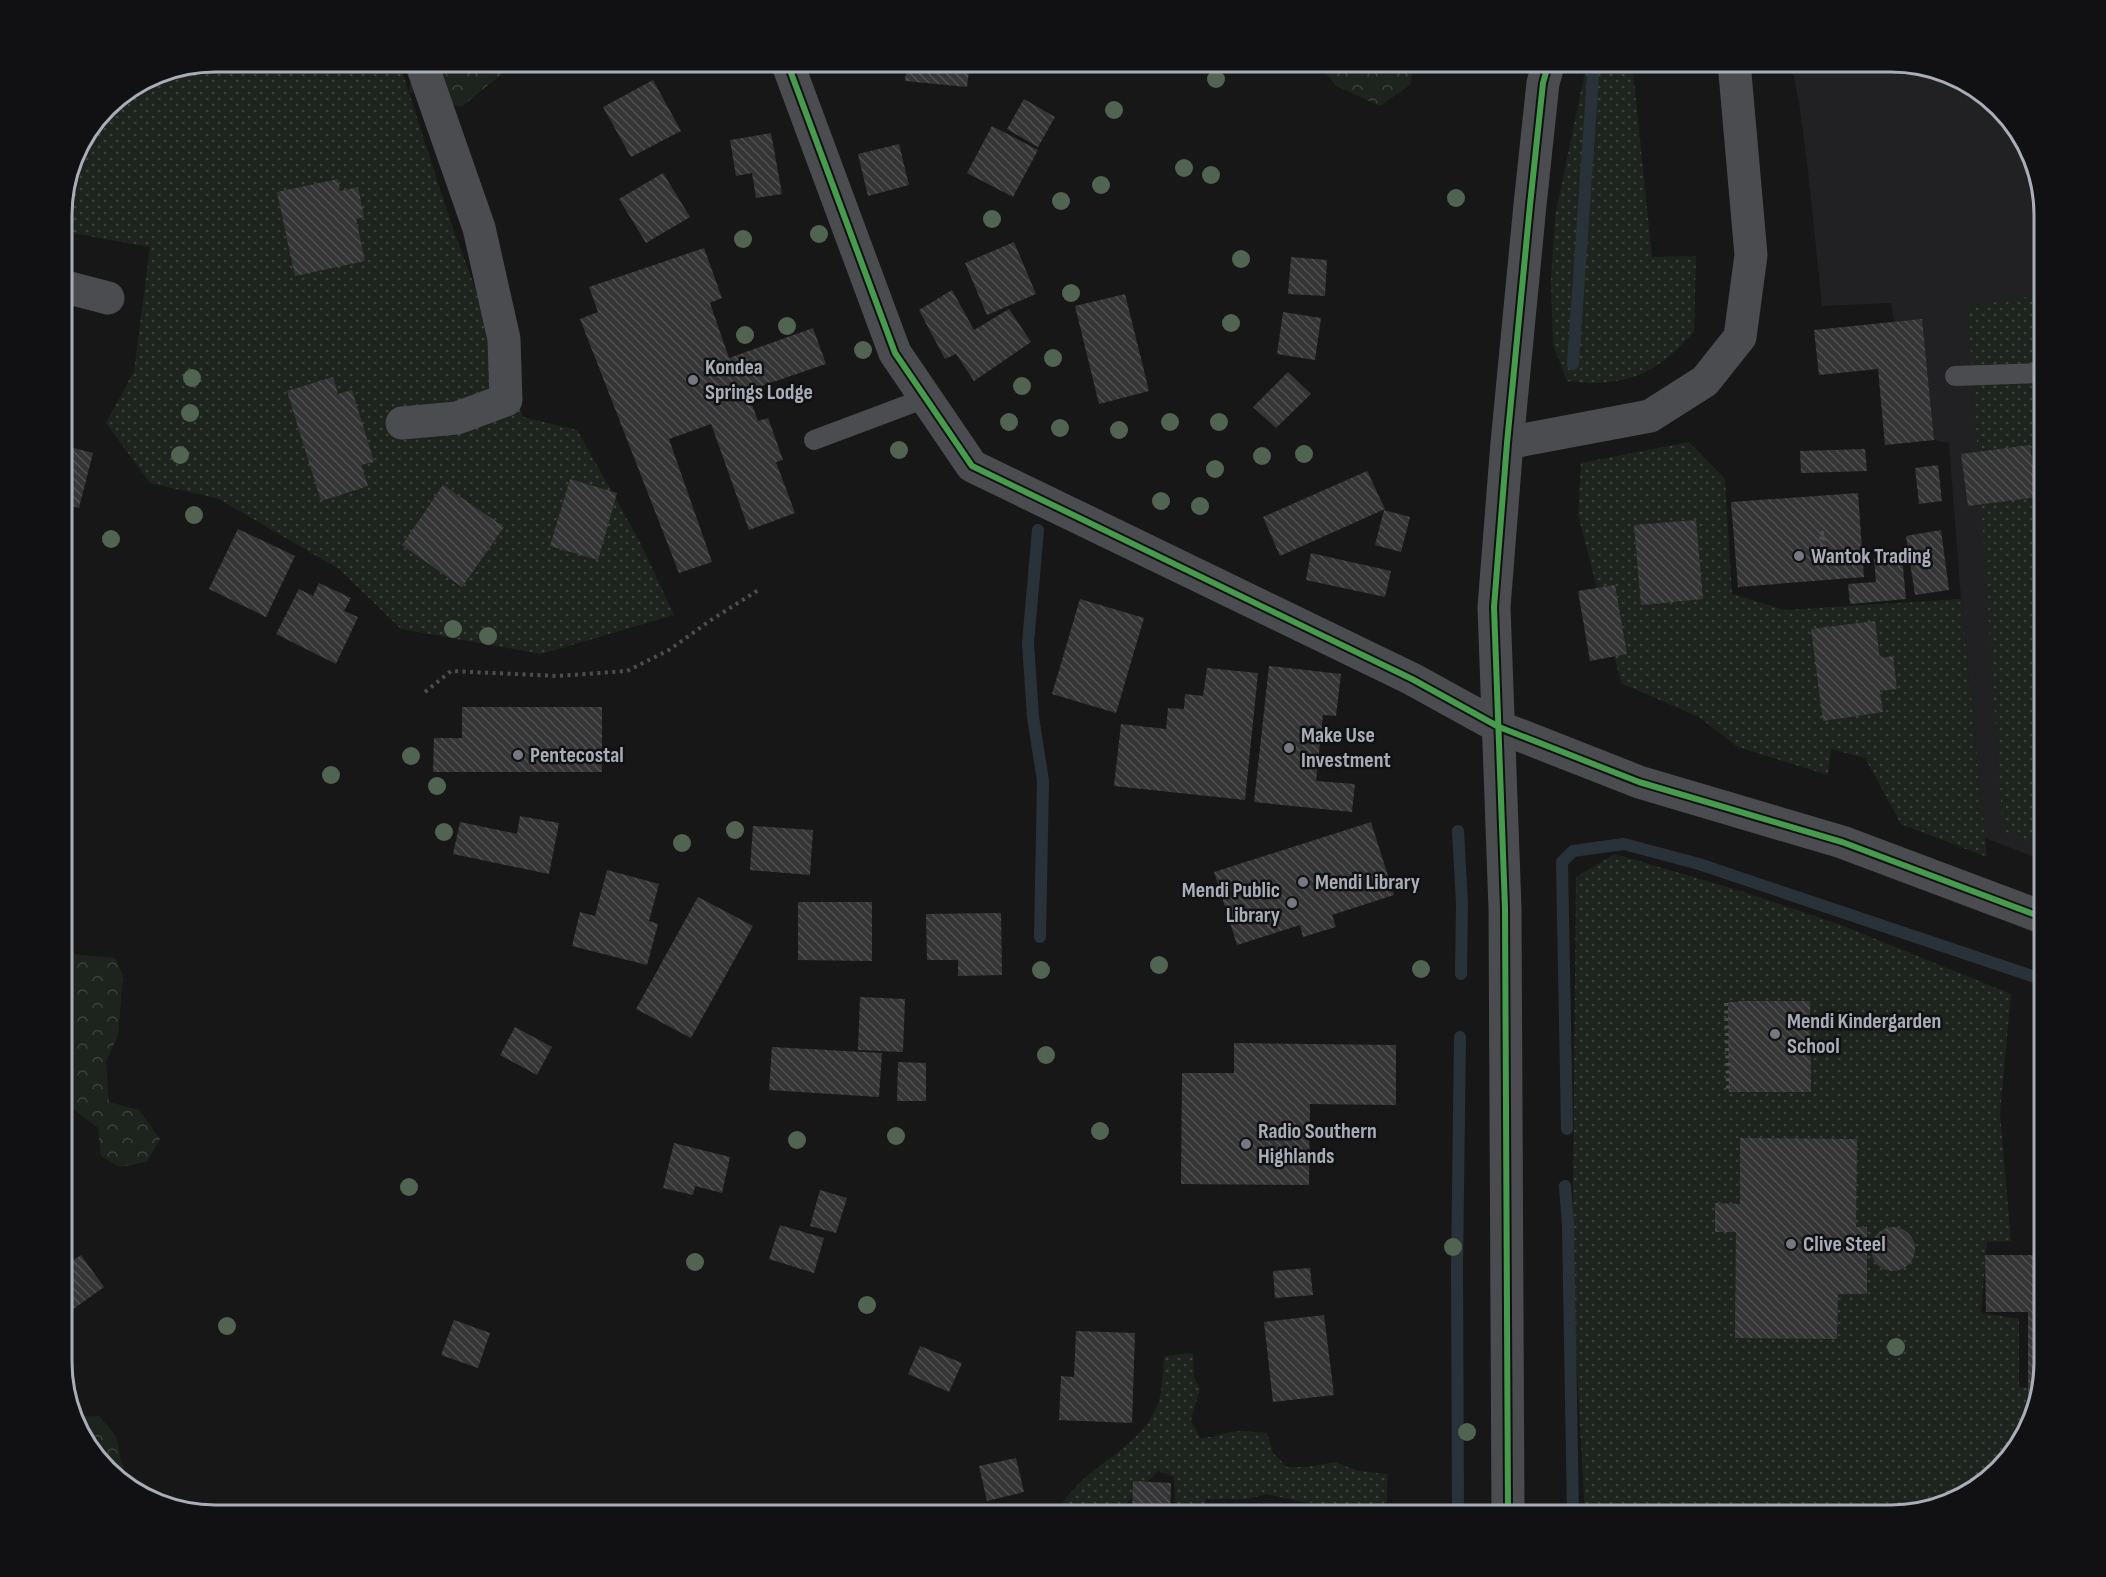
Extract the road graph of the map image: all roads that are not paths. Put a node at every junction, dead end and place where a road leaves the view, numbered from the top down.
1 (424, 72) edge
2 (791, 72) edge
3 (1546, 72) edge
4 (1735, 72) edge
5 (72, 289) edge
6 (108, 298) dead end
7 (2034, 374) edge
8 (1956, 376) dead end
9 (926, 398) junction
10 (402, 423) dead end
11 (814, 440) dead end
12 (1507, 443) junction
13 (1499, 727) junction
14 (2034, 914) edge
15 (1508, 1505) edge

1 - 10 street
2 - 9 street
3 - 12 street
4 - 12 street
5 - 6 street
7 - 8 lane
9 - 11 lane
9 - 13 street
12 - 13 street
13 - 14 street
13 - 15 street

